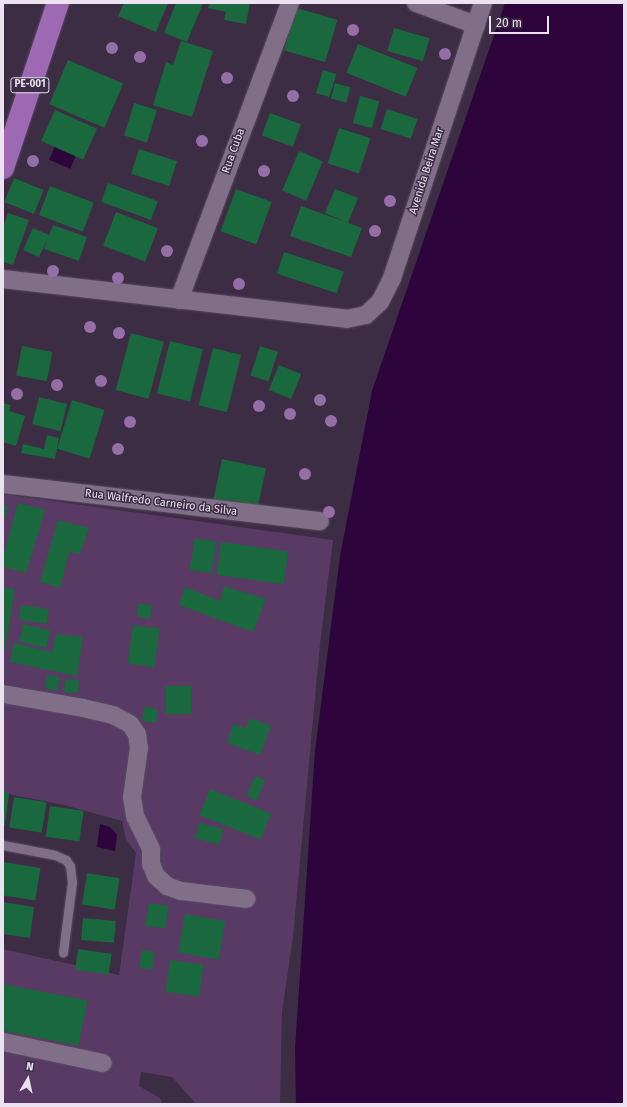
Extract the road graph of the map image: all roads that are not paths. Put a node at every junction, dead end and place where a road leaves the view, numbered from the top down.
1 (58, 3) edge
2 (290, 3) edge
3 (416, 3) edge
4 (483, 3) edge
5 (476, 25) junction
6 (3, 168) edge
7 (3, 279) edge
8 (179, 300) junction
9 (3, 484) edge
10 (320, 521) dead end
11 (3, 694) edge
12 (3, 845) edge
13 (247, 899) dead end
14 (63, 952) dead end
15 (3, 1042) edge
16 (103, 1063) dead end

1 - 6 main road, PE-001
2 - 8 street, Rua Cuba
3 - 5 street
4 - 5 street, Avenida Beira Mar
5 - 8 street, Avenida Beira Mar
7 - 8 street, Avenida Beira Mar
9 - 10 street, Rua Walfredo Carneiro da Silva
11 - 13 street
12 - 14 lane
15 - 16 street

